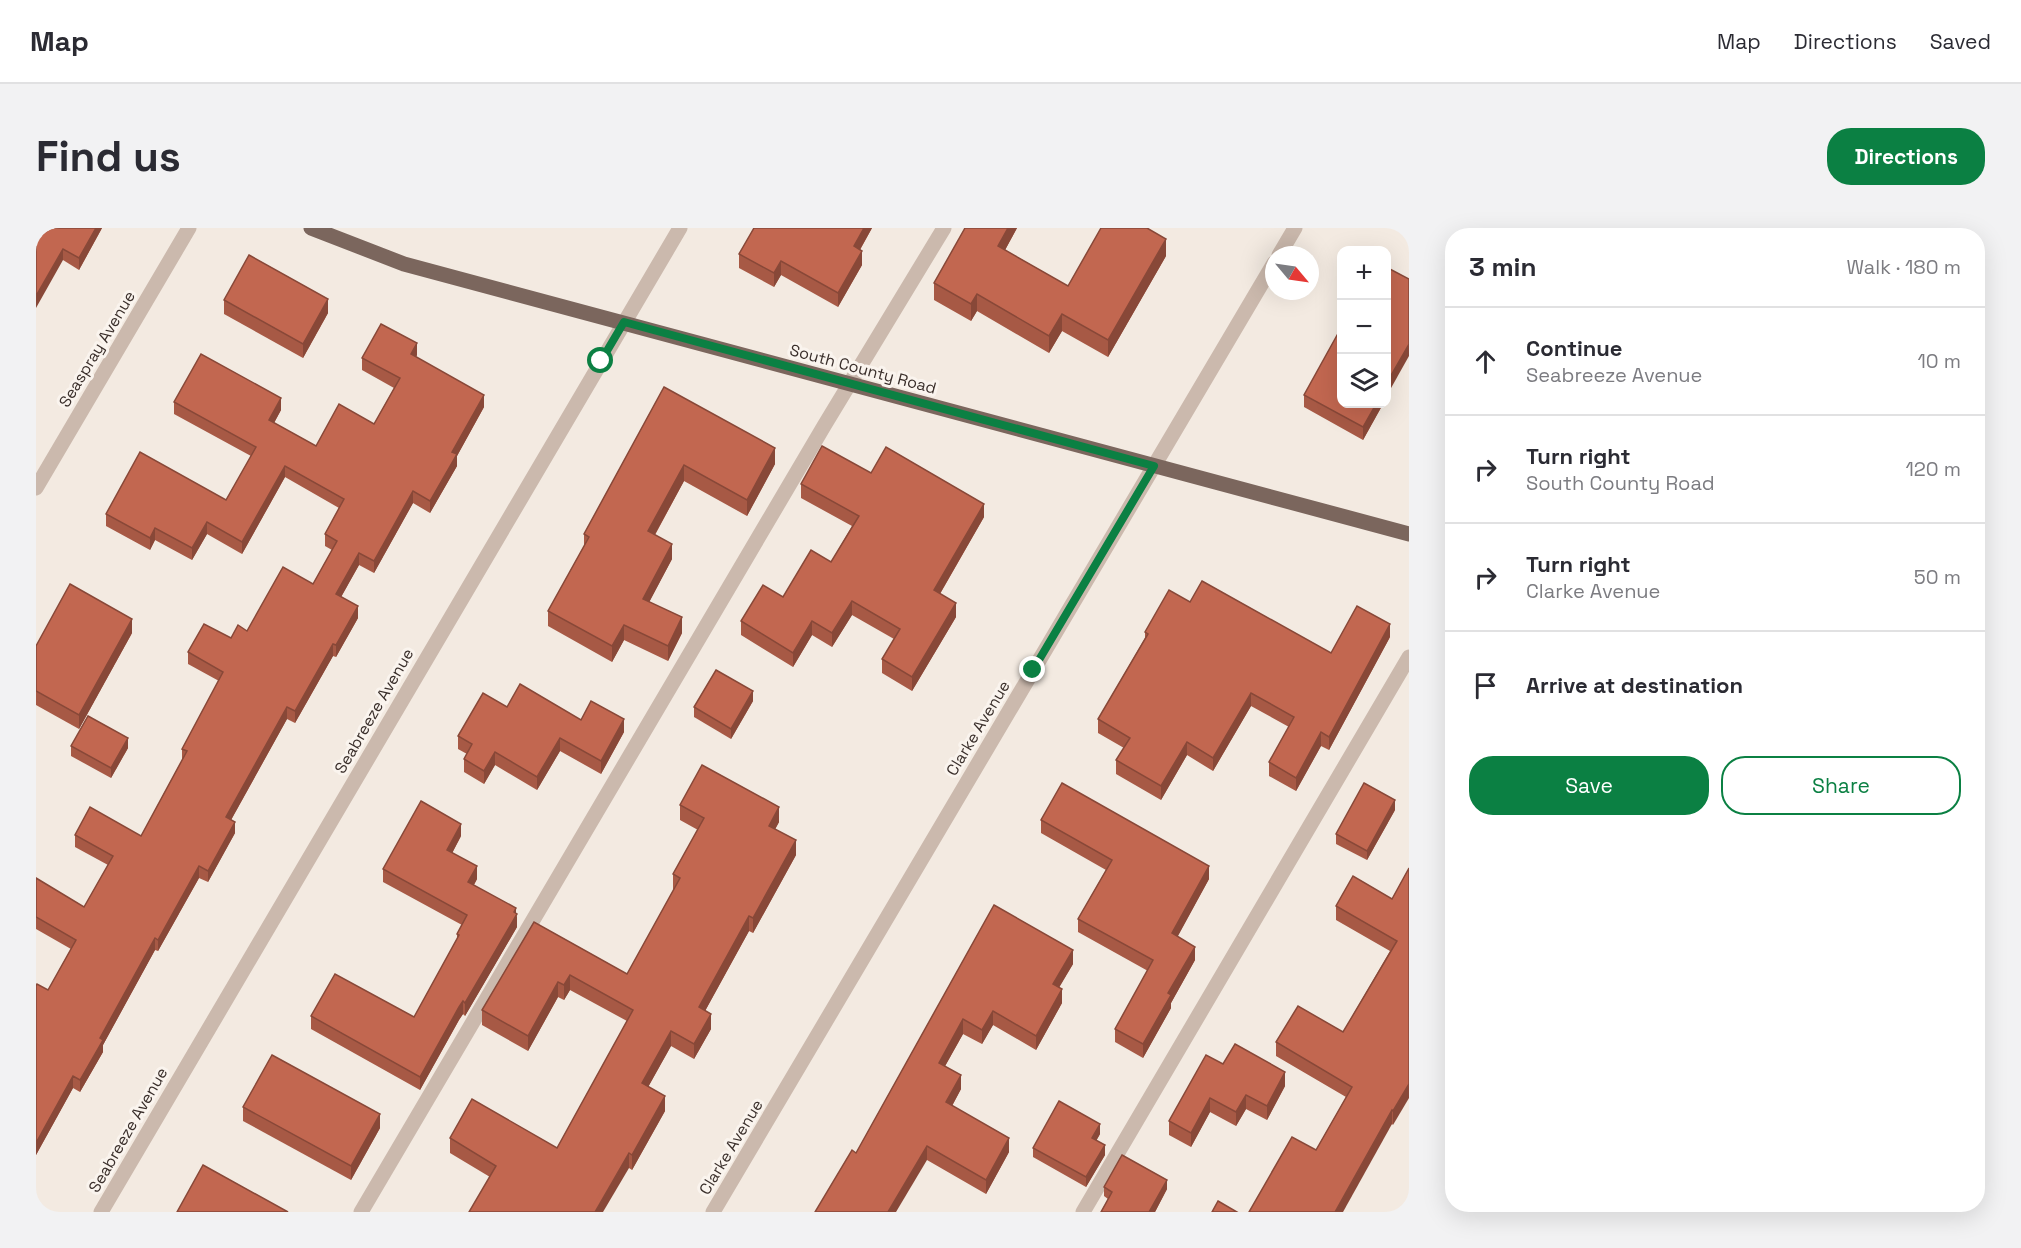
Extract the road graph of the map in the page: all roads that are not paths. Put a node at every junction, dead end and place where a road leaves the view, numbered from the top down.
1 (189, 228) edge
2 (311, 228) edge
3 (680, 228) edge
4 (944, 228) edge
5 (1294, 228) edge
6 (1284, 246) edge
7 (1265, 278) edge
8 (624, 322) junction
9 (851, 384) junction
10 (1154, 466) junction
11 (36, 488) edge
12 (1409, 534) edge
13 (1409, 657) edge
14 (101, 1212) edge
15 (361, 1212) edge
16 (713, 1212) edge
17 (1083, 1212) edge

1 - 11 street, Seaspray Avenue
2 - 8 main road, South County Road
3 - 8 street, Seabreeze Avenue
4 - 9 street
5 - 6 street
7 - 10 street, Clarke Avenue
8 - 9 main road, South County Road
8 - 14 street, Seabreeze Avenue
9 - 10 main road, South County Road
9 - 15 street
10 - 12 main road, South County Road
10 - 16 street, Clarke Avenue
13 - 17 street

